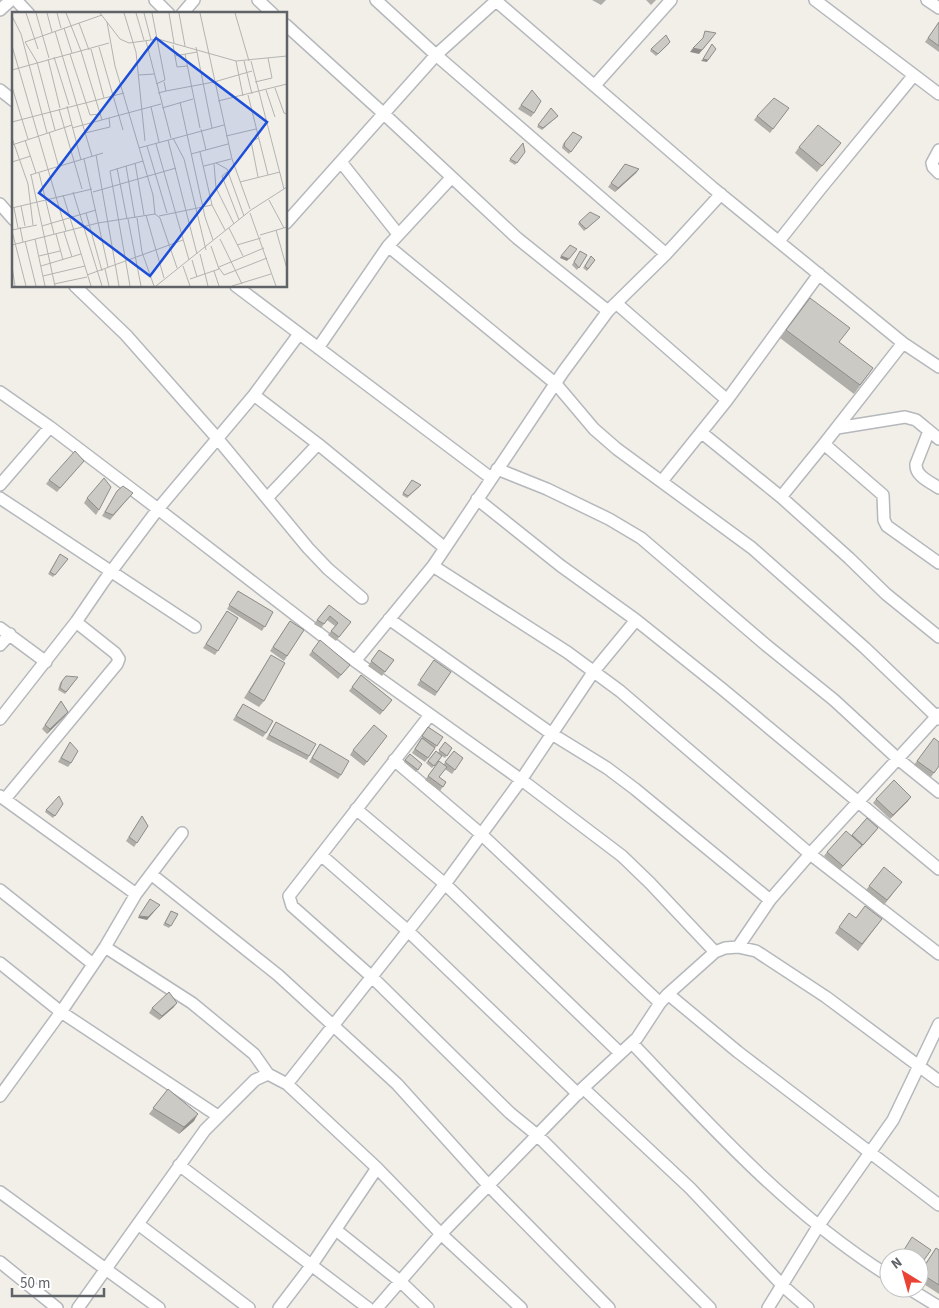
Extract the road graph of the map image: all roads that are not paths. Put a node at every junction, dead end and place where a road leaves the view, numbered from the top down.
1 (11, 0) edge
2 (16, 0) edge
3 (154, 0) edge
4 (194, 0) edge
5 (258, 0) edge
6 (376, 0) edge
7 (496, 0) edge
8 (670, 0) edge
9 (815, 0) edge
10 (928, 0) edge
11 (939, 8) edge
12 (0, 10) edge
13 (27, 12) edge
14 (167, 12) edge
15 (184, 12) edge
16 (271, 12) edge
17 (288, 27) edge
18 (436, 55) junction
19 (914, 75) junction
20 (595, 85) junction
21 (0, 90) edge
22 (939, 94) edge
23 (12, 99) edge
24 (384, 114) junction
25 (939, 150) edge
26 (341, 162) junction
27 (939, 173) edge
28 (451, 178) junction
29 (721, 194) junction
30 (0, 204) edge
31 (12, 218) edge
32 (288, 221) edge
33 (398, 234) junction
34 (779, 242) junction
35 (388, 246) junction
36 (666, 254) junction
37 (819, 274) junction
38 (77, 288) edge
39 (239, 288) edge
40 (612, 307) junction
41 (299, 334) junction
42 (903, 343) junction
43 (318, 348) junction
44 (939, 367) edge
45 (556, 384) junction
46 (0, 392) edge
47 (254, 395) junction
48 (727, 400) junction
49 (50, 427) junction
50 (837, 428) junction
51 (929, 431) junction
52 (702, 433) junction
53 (217, 438) junction
54 (939, 439) edge
55 (318, 444) junction
56 (824, 444) junction
57 (494, 473) junction
58 (662, 480) junction
59 (0, 486) edge
60 (939, 488) edge
61 (781, 497) junction
62 (0, 498) edge
63 (267, 498) junction
64 (477, 499) junction
65 (158, 509) junction
66 (446, 548) junction
67 (939, 563) edge
68 (433, 566) junction
69 (111, 572) junction
70 (362, 598) dead end
71 (389, 619) junction
72 (636, 620) junction
73 (76, 622) junction
74 (195, 627) dead end
75 (5, 631) edge
76 (939, 637) edge
77 (0, 645) edge
78 (355, 661) junction
79 (46, 662) junction
80 (594, 671) junction
81 (430, 714) junction
82 (938, 716) edge
83 (0, 719) edge
84 (552, 734) junction
85 (898, 759) junction
86 (394, 760) junction
87 (521, 780) junction
88 (939, 792) edge
89 (3, 798) edge
90 (858, 802) junction
91 (356, 809) junction
92 (182, 833) dead end
93 (481, 834) junction
94 (810, 854) junction
95 (320, 855) junction
96 (939, 869) edge
97 (151, 874) junction
98 (445, 884) junction
99 (0, 890) edge
100 (136, 894) junction
101 (770, 900) junction
102 (408, 932) junction
103 (738, 946) junction
104 (105, 947) junction
105 (715, 952) junction
106 (939, 954) edge
107 (0, 963) edge
108 (93, 964) junction
109 (372, 977) junction
110 (664, 999) junction
111 (61, 1012) junction
112 (939, 1024) edge
113 (332, 1026) junction
114 (632, 1044) junction
115 (620, 1053) junction
116 (918, 1066) junction
117 (268, 1074) junction
118 (939, 1081) edge
119 (287, 1084) junction
120 (580, 1091) junction
121 (1, 1094) edge
122 (218, 1116) junction
123 (537, 1135) junction
124 (870, 1153) junction
125 (179, 1165) junction
126 (377, 1168) junction
127 (489, 1186) junction
128 (0, 1192) edge
129 (939, 1205) edge
130 (138, 1224) junction
131 (819, 1225) junction
132 (336, 1230) junction
133 (441, 1234) junction
134 (0, 1262) edge
135 (312, 1266) junction
136 (106, 1270) junction
137 (879, 1270) edge
138 (401, 1282) junction
139 (783, 1286) junction
140 (924, 1298) edge
141 (939, 1307) edge
142 (57, 1308) edge
143 (78, 1308) edge
144 (159, 1308) edge
145 (249, 1308) edge
146 (279, 1308) edge
147 (368, 1308) edge
148 (377, 1308) edge
149 (428, 1308) edge
150 (521, 1308) edge
151 (609, 1308) edge
152 (710, 1308) edge
153 (768, 1308) edge
154 (808, 1308) edge

1 - 12 street
2 - 13 street
3 - 14 street
4 - 15 street
5 - 16 street
6 - 18 street
7 - 18 street
7 - 20 street
8 - 20 street
9 - 19 street
10 - 11 street
17 - 24 street
18 - 24 street
18 - 36 street
19 - 22 street
19 - 34 street
20 - 29 street
21 - 23 street
24 - 26 street
24 - 28 street
25 - 27 street
26 - 32 street
26 - 33 street
28 - 33 street
28 - 40 street
29 - 34 street
29 - 36 street
30 - 31 street
33 - 35 street
34 - 37 street
35 - 43 street
35 - 45 street
36 - 40 street
37 - 42 street
37 - 48 street
38 - 53 street
39 - 41 street
40 - 45 street
40 - 48 street
41 - 43 street
41 - 47 street
42 - 44 street
42 - 50 street
43 - 57 street
45 - 57 street
45 - 58 street
46 - 49 street
47 - 53 street
47 - 55 street
48 - 52 street
49 - 59 street
49 - 65 street
50 - 51 street
50 - 56 street
51 - 54 street
51 - 60 street
52 - 58 street
52 - 61 street
53 - 63 street
53 - 65 street
55 - 63 street
55 - 66 street
56 - 61 street
56 - 67 street
57 - 64 street
57 - 85 street
58 - 82 street
61 - 76 street
62 - 69 street
63 - 70 street
64 - 66 street
64 - 72 street
65 - 69 street
65 - 78 street
66 - 68 street
68 - 71 street
68 - 80 street
69 - 73 street
69 - 74 street
71 - 78 street
71 - 84 street
72 - 80 street
72 - 90 street
73 - 79 street
73 - 89 street
75 - 77 street
75 - 79 street
78 - 81 street
79 - 83 street
80 - 84 street
80 - 94 street
81 - 86 street
81 - 87 street
82 - 85 street
84 - 87 street
84 - 101 street
85 - 88 street
85 - 90 street
86 - 91 street
86 - 93 street
87 - 93 street
87 - 105 street
89 - 100 street
90 - 94 street
90 - 96 street
91 - 95 street
91 - 98 street
92 - 97 street
93 - 98 street
93 - 110 street
94 - 101 street
94 - 106 street
95 - 102 street
95 - 109 street
97 - 100 street
97 - 113 street
98 - 102 street
98 - 115 street
99 - 108 street
100 - 104 street
101 - 103 street
102 - 109 street
102 - 120 street
103 - 105 street
103 - 116 street
104 - 108 street
104 - 117 street
105 - 110 street
107 - 111 street
108 - 111 street
109 - 113 street
109 - 123 street
110 - 114 street
110 - 124 street
111 - 121 street
111 - 122 street
112 - 116 street
113 - 119 street
113 - 127 street
114 - 115 street
114 - 131 street
115 - 120 street
116 - 118 street
116 - 124 street
117 - 119 street
117 - 122 street
119 - 126 street
120 - 123 street
120 - 139 street
122 - 125 street
123 - 127 street
123 - 152 street
124 - 129 street
124 - 131 street
125 - 130 street
125 - 135 street
126 - 132 street
126 - 133 street
127 - 133 street
127 - 151 street
128 - 136 street
130 - 136 street
130 - 145 street
131 - 137 street
131 - 139 street
132 - 135 street
132 - 138 street
133 - 138 street
133 - 150 street
134 - 142 street
135 - 146 street
135 - 147 street
136 - 143 street
136 - 144 street
138 - 148 street
138 - 149 street
139 - 153 street
139 - 154 street
140 - 141 street

